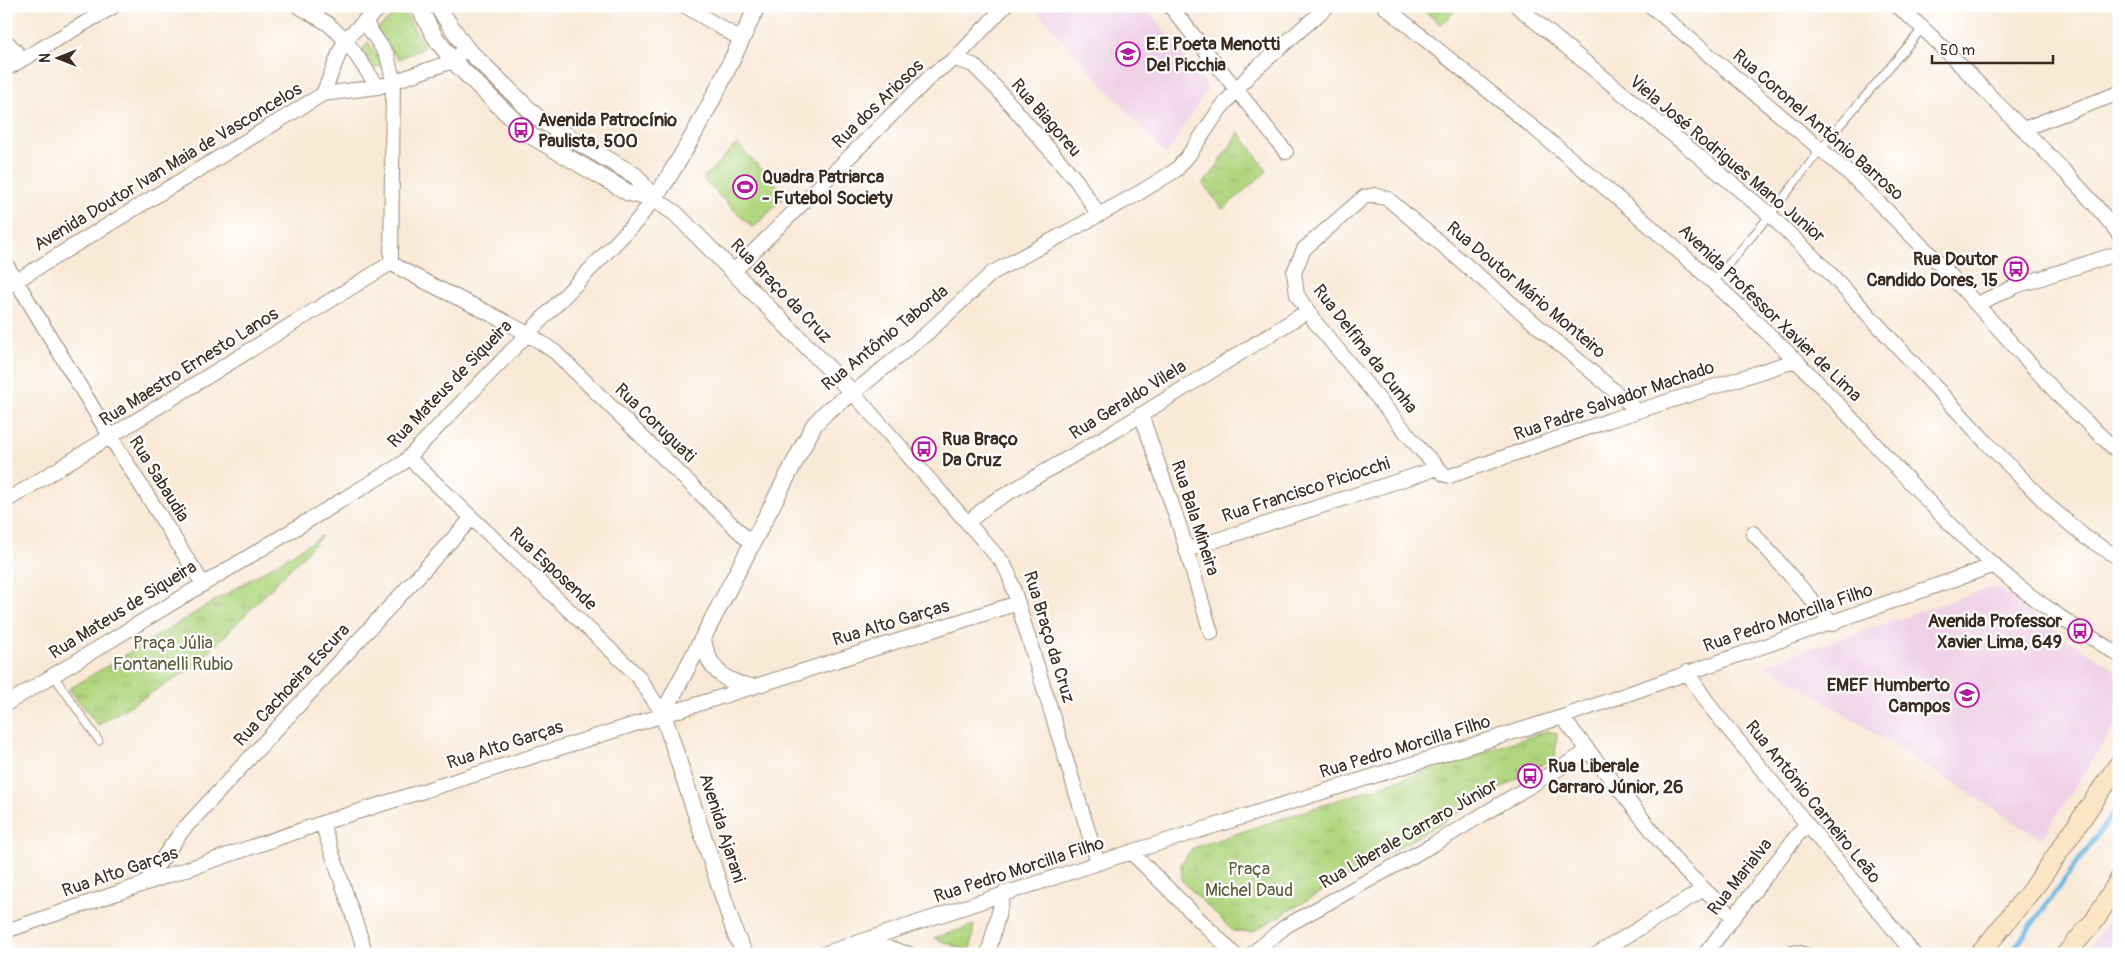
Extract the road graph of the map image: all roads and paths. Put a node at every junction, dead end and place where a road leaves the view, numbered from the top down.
1 (114, 6) edge
2 (298, 6) edge
3 (382, 6) edge
4 (418, 6) edge
5 (437, 6) edge
6 (685, 6) edge
7 (757, 6) edge
8 (1005, 6) edge
9 (1170, 6) edge
10 (1328, 6) edge
11 (1384, 6) edge
12 (1517, 6) edge
13 (1651, 6) edge
14 (1897, 6) edge
15 (364, 21) junction
16 (1923, 27) junction
17 (345, 39) junction
18 (742, 40) junction
19 (6, 41) edge
20 (466, 48) junction
21 (22, 59) junction
22 (955, 59) junction
23 (453, 61) junction
24 (6, 69) edge
25 (393, 80) junction
26 (378, 87) junction
27 (1237, 90) junction
28 (2119, 93) edge
29 (323, 94) junction
30 (2023, 129) junction
31 (1821, 149) junction
32 (1286, 152) dead end
33 (654, 199) junction
34 (1388, 199) joint
35 (1098, 214) junction
36 (1770, 215) junction
37 (2119, 234) edge
38 (2119, 253) edge
39 (391, 263) junction
40 (6, 264) edge
41 (734, 271) junction
42 (1714, 280) junction
43 (11, 284) edge
44 (1977, 304) junction
45 (1308, 311) junction
46 (526, 333) junction
47 (1797, 360) junction
48 (853, 393) junction
49 (1638, 411) junction
50 (1141, 414) junction
51 (111, 438) junction
52 (2119, 453) edge
53 (409, 458) junction
54 (1441, 471) junction
55 (6, 501) edge
56 (472, 518) junction
57 (968, 522) junction
58 (1754, 534) dead end
59 (753, 545) junction
60 (1186, 550) junction
61 (2119, 558) edge
62 (1995, 565) junction
63 (203, 584) junction
64 (1018, 603) junction
65 (1832, 624) junction
66 (1211, 633) dead end
67 (703, 640) junction
68 (2119, 655) edge
69 (1687, 672) junction
70 (54, 676) junction
71 (751, 687) junction
72 (6, 704) edge
73 (664, 714) junction
74 (1562, 717) junction
75 (99, 741) dead end
76 (1588, 751) junction
77 (2119, 764) edge
78 (322, 823) junction
79 (1806, 824) junction
80 (1131, 852) junction
81 (1098, 863) junction
82 (2119, 880) edge
83 (145, 883) junction
84 (1704, 889) junction
85 (1004, 893) junction
86 (1733, 917) junction
87 (6, 931) edge
88 (864, 941) junction
89 (366, 954) edge
90 (745, 954) edge
91 (823, 954) edge
92 (910, 954) edge
93 (988, 954) edge
94 (1234, 954) edge
95 (1252, 954) edge
96 (1597, 954) edge
97 (1704, 954) edge
98 (1785, 954) edge
99 (1810, 954) edge
100 (1914, 954) edge
101 (1980, 954) edge
102 (2066, 954) edge

1 - 21 street
2 - 17 street
3 - 15 street
4 - 23 street
5 - 20 street
6 - 18 street
7 - 18 street, Rua Mateus de Siqueira
8 - 22 street, Rua dos Ariosos
9 - 27 street
10 - 27 street, Rua Antônio Taborda
11 - 42 street, Avenida Professor Xavier de Lima
12 - 36 street, Viela José Rodrigues Mano Junior
13 - 31 street, Rua Coronel Antônio Barroso
14 - 16 street
15 - 17 street
15 - 25 street
16 - 30 street
16 - 31 lane
17 - 26 street
17 - 29 street
18 - 33 street, Rua Mateus de Siqueira
19 - 21 street
20 - 23 street
20 - 33 street
21 - 24 street
22 - 35 street, Rua Biagoreu
22 - 41 street, Rua dos Ariosos
23 - 25 street
23 - 33 street
25 - 26 street
25 - 39 street
26 - 29 street
27 - 32 street
27 - 35 street, Rua Antônio Taborda
28 - 30 street
29 - 43 street, Avenida Doutor Ivan Maia de Vasconcelos
30 - 37 street
31 - 36 lane
31 - 44 street, Rua Coronel Antônio Barroso
33 - 41 street, Rua Braço da Cruz
33 - 46 street, Rua Mateus de Siqueira
34 - 45 street, Rua Delfina da Cunha
34 - 49 street, Rua Doutor Mário Monteiro
35 - 48 street, Rua Antônio Taborda
36 - 42 lane
36 - 61 street, Viela José Rodrigues Mano Junior
38 - 44 street
39 - 46 street, Rua Coruguati
39 - 51 street, Rua Maestro Ernesto Lanos
40 - 43 street, Rua Sabaudia
41 - 48 street, Rua Braço da Cruz
42 - 47 street, Avenida Professor Xavier de Lima
43 - 51 street, Rua Sabaudia
44 - 52 street, Rua Coronel Antônio Barroso
45 - 50 street, Rua Geraldo Vilela
45 - 54 street, Rua Delfina da Cunha
46 - 53 street, Rua Mateus de Siqueira
46 - 59 street, Rua Coruguati
47 - 49 street, Rua Padre Salvador Machado
47 - 62 street, Avenida Professor Xavier de Lima
48 - 57 street, Rua Braço da Cruz
48 - 59 street, Rua Antônio Taborda
49 - 54 street, Rua Padre Salvador Machado
50 - 57 street, Rua Geraldo Vilela
50 - 60 street, Rua Bala Mineira
51 - 55 street, Rua Maestro Ernesto Lanos
51 - 63 street, Rua Sabaudia
53 - 56 street, Rua Esposende
53 - 63 street, Rua Mateus de Siqueira
54 - 60 street, Rua Francisco Piciocchi
56 - 73 street, Rua Esposende
56 - 83 street, Rua Cachoeira Escura
57 - 64 street, Rua Braço da Cruz
58 - 65 street
59 - 67 street, Rua Antônio Taborda
60 - 66 street, Rua Bala Mineira
62 - 65 street, Rua Pedro Morcilla Filho
62 - 68 street, Avenida Professor Xavier de Lima
63 - 70 street, Rua Mateus de Siqueira
64 - 71 street, Rua Alto Garças
64 - 81 street, Rua Braço da Cruz
65 - 69 street, Rua Pedro Morcilla Filho
67 - 71 street
67 - 73 street, Rua Antônio Taborda
69 - 74 street, Rua Pedro Morcilla Filho
69 - 79 street, Rua Antônio Carneiro Leão
70 - 72 street, Rua Mateus de Siqueira
70 - 75 lane
71 - 73 street, Rua Alto Garças
73 - 78 street, Rua Alto Garças
73 - 90 street, Avenida Ajarani
74 - 76 street
74 - 80 street, Rua Pedro Morcilla Filho
76 - 84 street
76 - 95 street, Rua Liberale Carraro Júnior
77 - 101 main road
78 - 83 street, Rua Alto Garças
78 - 89 street
79 - 86 street, Rua Marialva
79 - 100 street, Rua Antônio Carneiro Leão
80 - 81 street, Rua Pedro Morcilla Filho
80 - 94 street
81 - 85 street, Rua Pedro Morcilla Filho
82 - 102 main road
83 - 87 street, Rua Alto Garças
84 - 86 street
84 - 96 street
85 - 88 street, Rua Pedro Morcilla Filho
85 - 93 street
86 - 97 street, Rua Marialva
88 - 91 street, Rua Pedro Morcilla Filho
88 - 92 street
98 - 99 lane

